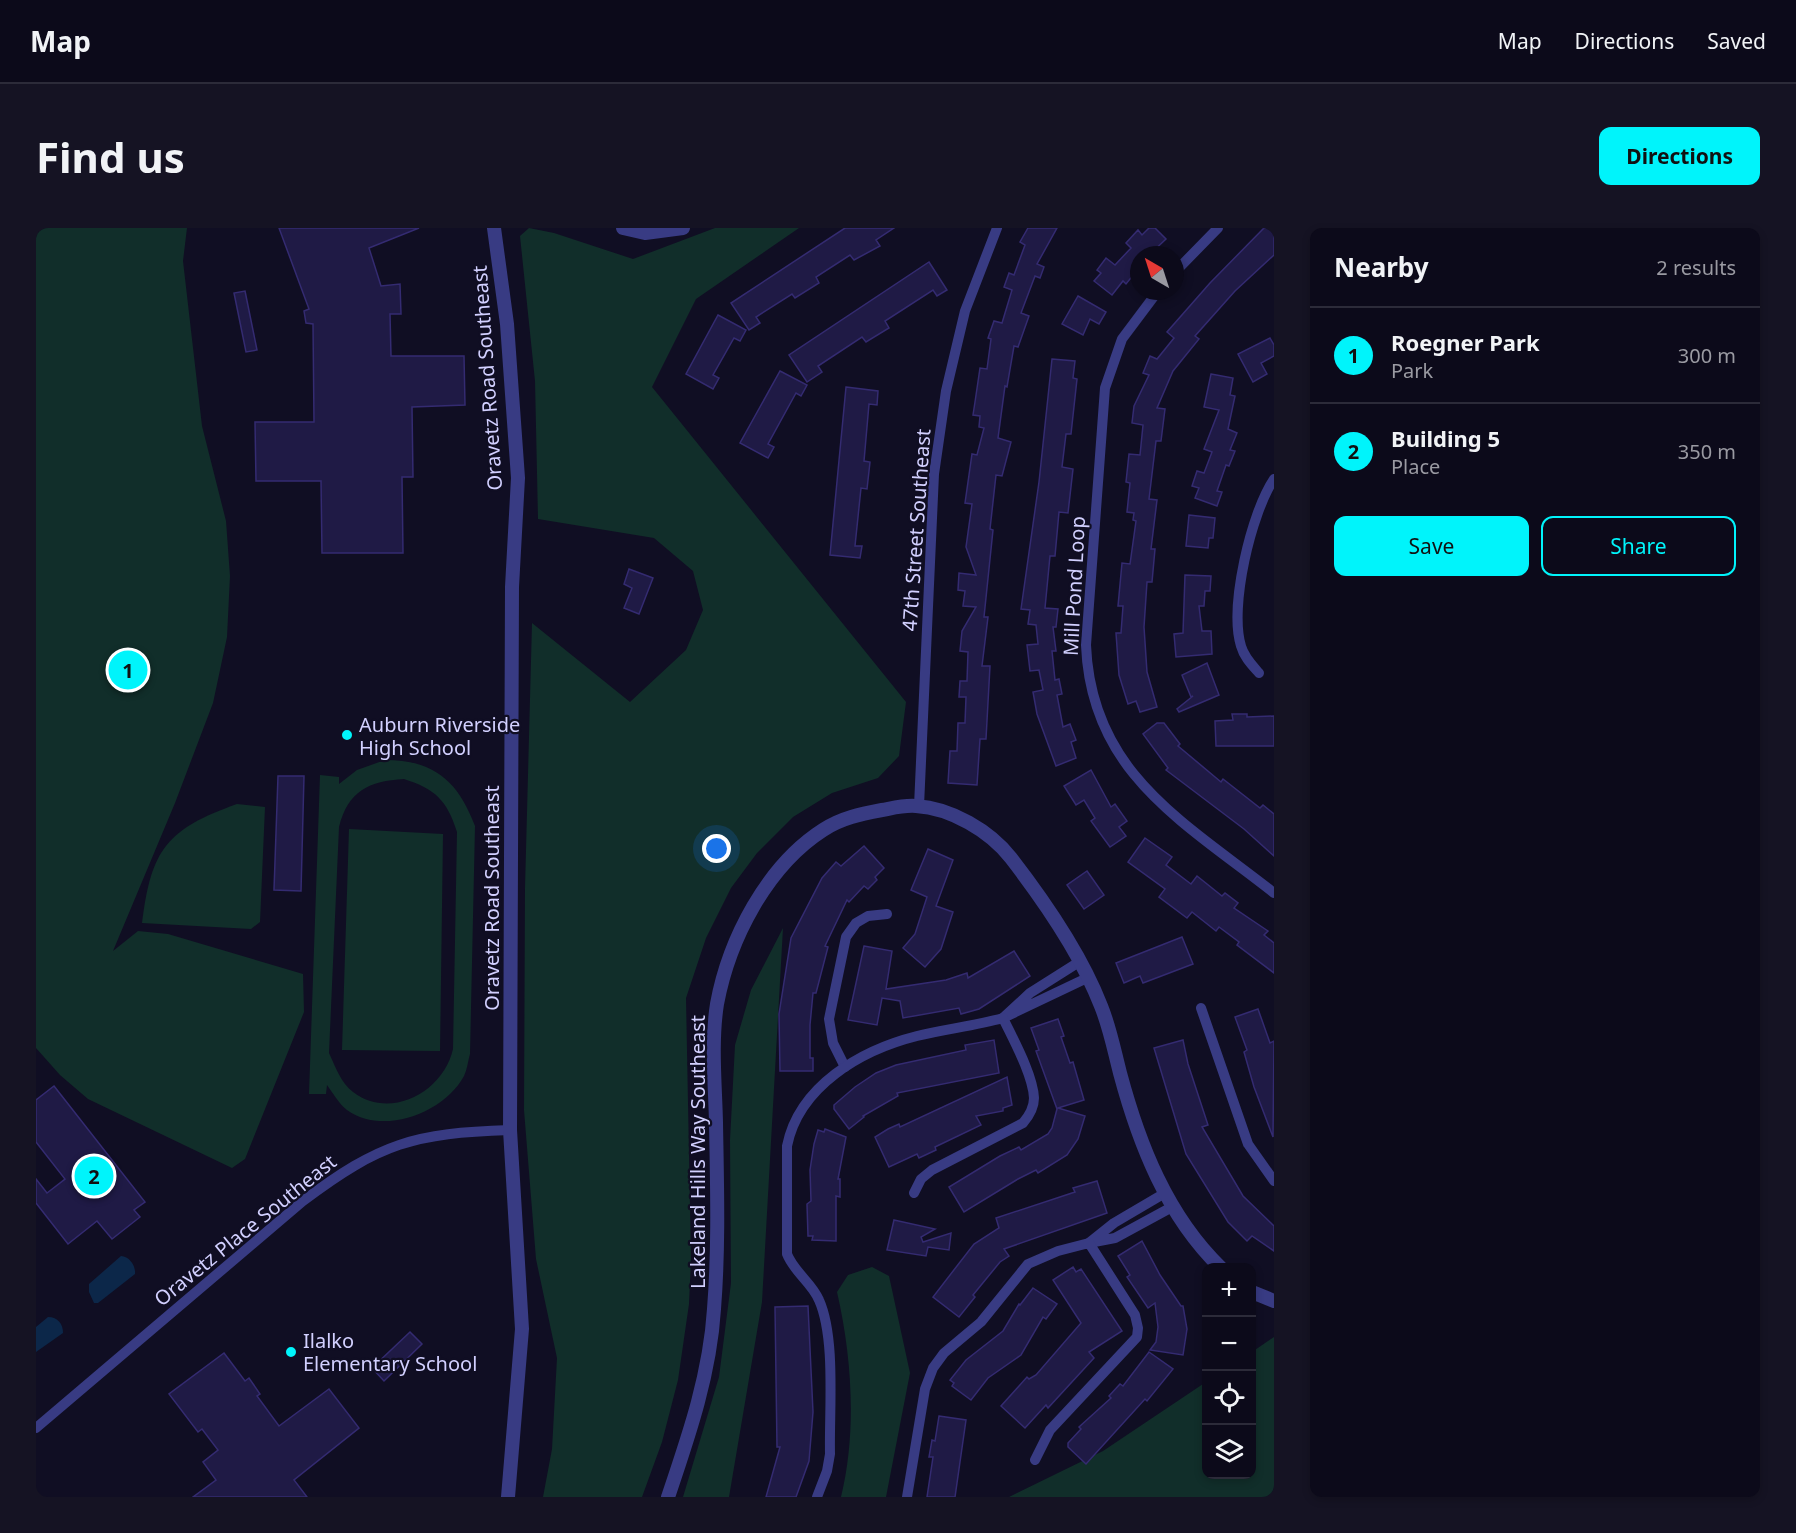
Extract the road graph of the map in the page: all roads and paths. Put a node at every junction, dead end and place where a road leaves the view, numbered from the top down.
1 (494, 228) edge
2 (623, 228) edge
3 (683, 228) edge
4 (997, 228) edge
5 (1218, 228) edge
6 (1184, 263) edge
7 (1151, 300) edge
8 (1274, 479) edge
9 (1259, 673) dead end
10 (919, 806) junction
11 (1274, 893) edge
12 (886, 914) dead end
13 (1079, 962) junction
14 (1087, 978) junction
15 (1201, 1008) dead end
16 (1002, 1018) junction
17 (845, 1066) junction
18 (510, 1130) junction
19 (1274, 1181) edge
20 (914, 1193) dead end
21 (1165, 1194) junction
22 (1172, 1207) junction
23 (1089, 1243) junction
24 (1217, 1263) edge
25 (1256, 1294) edge
26 (1274, 1301) edge
27 (36, 1428) edge
28 (1035, 1460) dead end
29 (668, 1496) edge
30 (508, 1497) edge
31 (817, 1497) edge
32 (907, 1497) edge

1 - 18 street, Oravetz Road Southeast
2 - 3 street
4 - 10 street, 47th Street Southeast
5 - 6 street
7 - 11 street, Mill Pond Loop
8 - 9 street
10 - 13 street, Lakeland Hills Way Southeast
10 - 29 street, Lakeland Hills Way Southeast
12 - 17 street
13 - 14 street, Lakeland Hills Way Southeast
13 - 16 street
14 - 16 street
14 - 21 street, Lakeland Hills Way Southeast
15 - 19 street
16 - 17 street
16 - 20 street
17 - 31 street
18 - 27 street, Oravetz Place Southeast
18 - 30 street, Oravetz Road Southeast
21 - 22 street, Lakeland Hills Way Southeast
21 - 23 street
22 - 23 street
22 - 24 street, Lakeland Hills Way Southeast
23 - 28 street
23 - 32 street
25 - 26 street

